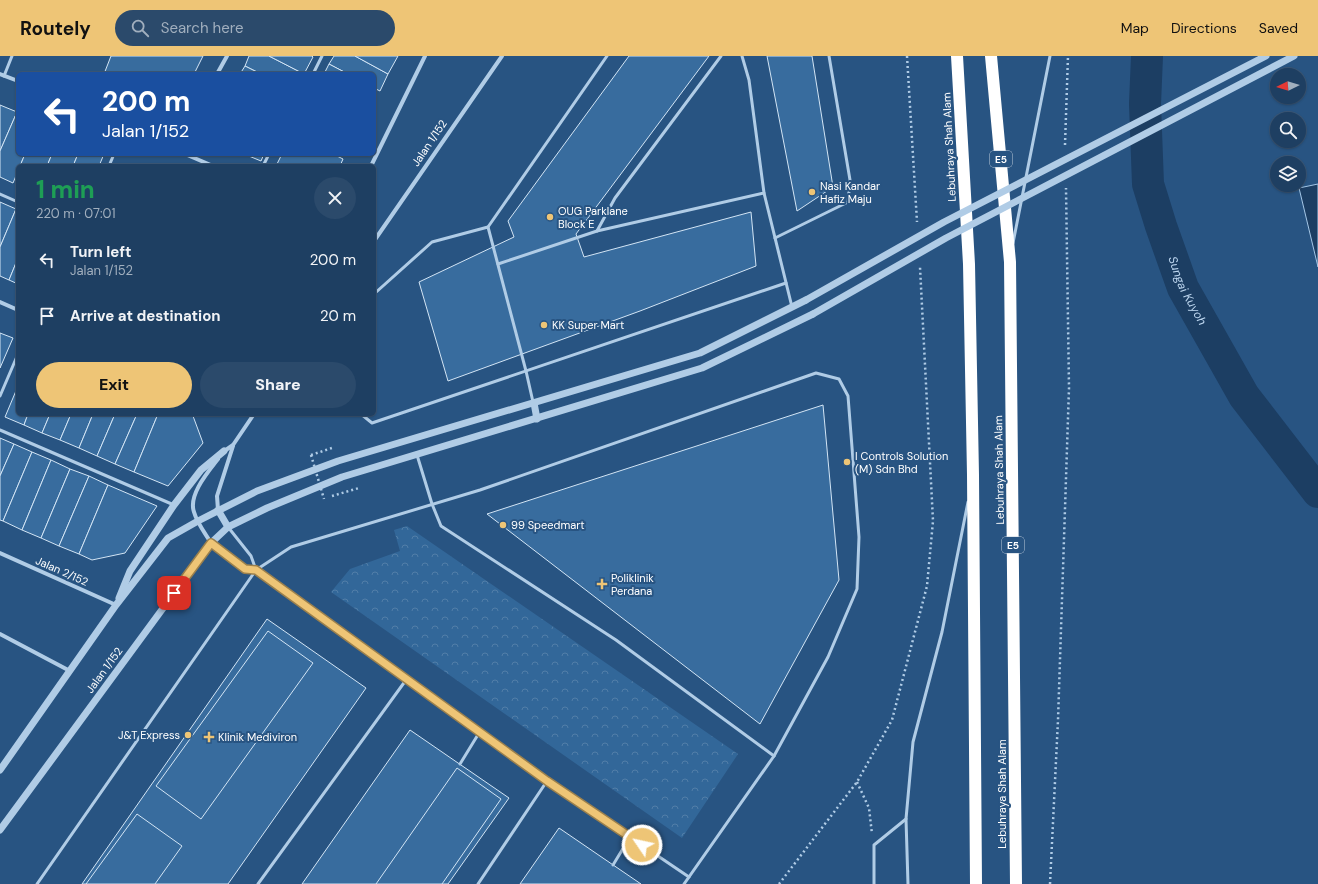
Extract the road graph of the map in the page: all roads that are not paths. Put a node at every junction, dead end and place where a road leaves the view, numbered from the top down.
1 (12, 56) edge
2 (227, 56) edge
3 (322, 56) edge
4 (426, 56) edge
5 (502, 56) edge
6 (607, 56) edge
7 (721, 56) edge
8 (742, 56) edge
9 (829, 56) edge
10 (957, 56) edge
11 (992, 56) edge
12 (1050, 56) edge
13 (1266, 56) edge
14 (1294, 56) edge
15 (218, 72) edge
16 (314, 72) edge
17 (2, 75) edge
18 (16, 81) edge
19 (190, 156) edge
20 (376, 156) edge
21 (208, 164) edge
22 (764, 193) junction
23 (0, 194) edge
24 (16, 201) edge
25 (488, 227) junction
26 (597, 230) junction
27 (376, 236) edge
28 (775, 238) junction
29 (1010, 262) junction
30 (498, 264) junction
31 (786, 283) junction
32 (376, 292) edge
33 (0, 302) edge
34 (792, 307) junction
35 (16, 309) edge
36 (16, 359) edge
37 (526, 371) junction
38 (0, 396) edge
39 (534, 403) junction
40 (253, 416) edge
41 (363, 416) edge
42 (537, 419) junction
43 (0, 430) edge
44 (233, 445) junction
45 (224, 451) junction
46 (417, 455) junction
47 (973, 475) junction
48 (432, 504) junction
49 (174, 505) junction
50 (218, 510) junction
51 (198, 521) junction
52 (228, 526) junction
53 (211, 543) junction
54 (0, 553) edge
55 (256, 570) junction
56 (116, 605) junction
57 (0, 634) edge
58 (70, 670) junction
59 (406, 680) junction
60 (479, 732) junction
61 (774, 756) junction
62 (460, 764) dead end
63 (1, 767) edge
64 (547, 781) junction
65 (906, 818) junction
66 (0, 830) edge
67 (630, 837) junction
68 (613, 865) dead end
69 (689, 877) junction
70 (37, 884) edge
71 (258, 884) edge
72 (478, 884) edge
73 (684, 884) edge
74 (874, 884) edge
75 (908, 884) edge
76 (976, 884) edge
77 (1016, 884) edge

1 - 17 lane
2 - 15 street
3 - 16 lane
4 - 20 street
5 - 27 street, Jalan 1/152
6 - 25 lane
7 - 26 lane
8 - 22 lane
9 - 28 lane
10 - 47 highway, Lebuhraya Shah Alam
11 - 29 highway, Lebuhraya Shah Alam / E5
12 - 29 lane
13 - 34 street, bridge
14 - 42 street, bridge
17 - 18 street
19 - 21 street
22 - 26 lane
22 - 28 lane
23 - 24 lane
25 - 30 lane
25 - 32 lane
26 - 30 lane
28 - 31 lane
29 - 77 highway, Lebuhraya Shah Alam / E5
30 - 37 lane
31 - 34 lane
31 - 37 lane
33 - 35 street
34 - 39 street
36 - 38 lane
37 - 39 lane
37 - 41 lane
39 - 42 street
39 - 50 street
40 - 44 street
42 - 46 street
43 - 49 lane
44 - 45 street
44 - 50 street
45 - 49 street
45 - 51 street
46 - 48 lane
46 - 52 street
47 - 65 lane
47 - 76 highway, Lebuhraya Shah Alam
48 - 55 lane
48 - 61 lane
48 - 61 lane
49 - 56 street
50 - 51 street
50 - 52 street
51 - 53 street
51 - 56 street
52 - 53 street, Jalan 1/152
52 - 55 lane
53 - 55 lane
53 - 66 street, Jalan 1/152
54 - 56 street, Jalan 2/152
55 - 59 lane
55 - 70 lane
56 - 58 street
57 - 58 street
58 - 63 street
59 - 60 lane
59 - 71 lane
60 - 62 lane
60 - 64 lane
61 - 69 lane
64 - 67 lane
64 - 72 lane
65 - 74 lane
65 - 75 lane
67 - 68 lane
67 - 69 lane
69 - 73 lane

